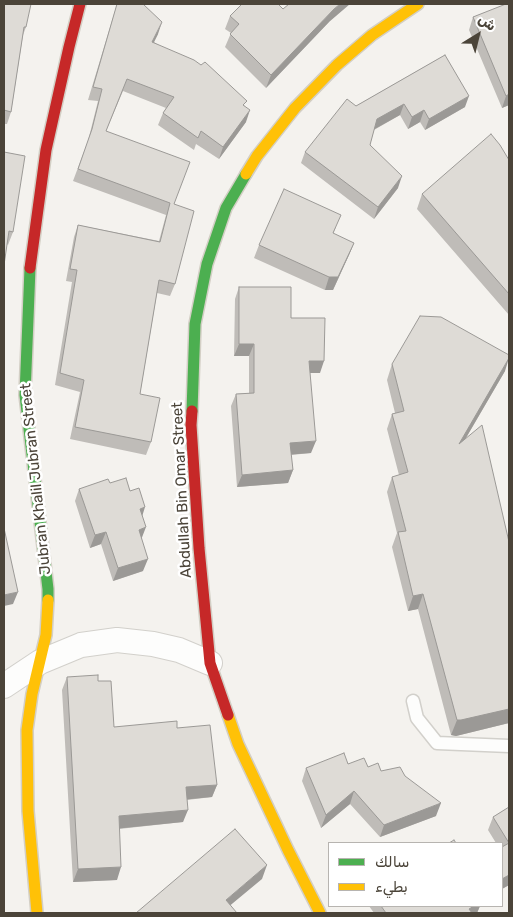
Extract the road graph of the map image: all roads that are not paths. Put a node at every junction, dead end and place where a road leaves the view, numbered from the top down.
1 (80, 4) edge
2 (418, 4) edge
3 (40, 662) junction
4 (210, 663) junction
5 (4, 686) edge
6 (413, 701) dead end
7 (509, 746) edge
8 (37, 913) edge
9 (320, 913) edge

1 - 3 street, Jubran Khalil Jubran Street
2 - 4 street, Abdullah Bin Omar Street
3 - 4 street
3 - 5 street
3 - 8 street, Jubran Khalil Jubran Street
4 - 9 street, Abdullah Bin Omar Street
6 - 7 lane

